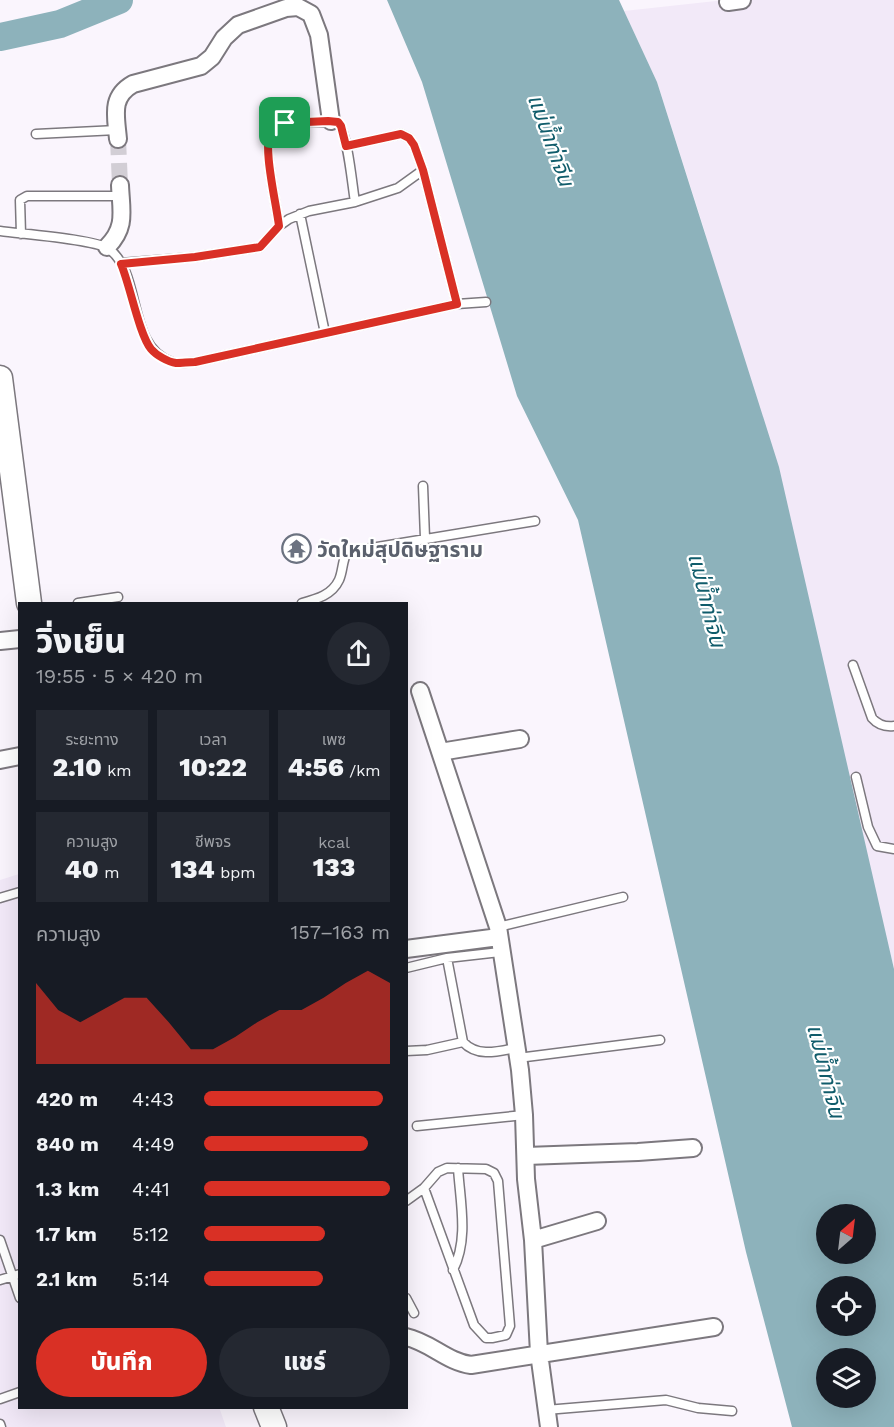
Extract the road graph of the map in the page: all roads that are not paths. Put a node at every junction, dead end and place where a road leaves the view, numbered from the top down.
1 (331, 121) junction
2 (36, 134) dead end
3 (118, 135) joint
4 (346, 146) junction
5 (423, 170) junction
6 (120, 190) joint
7 (355, 202) junction
8 (300, 214) junction
9 (279, 226) junction
10 (0, 231) edge
11 (21, 234) junction
12 (107, 247) junction
13 (121, 264) junction
14 (486, 302) dead end
15 (457, 304) junction
16 (325, 333) junction
17 (0, 378) edge
18 (423, 486) dead end
19 (9, 513) edge
20 (535, 521) dead end
21 (425, 538) junction
22 (118, 597) dead end
23 (29, 602) edge
24 (85, 602) edge
25 (305, 602) edge
26 (18, 639) edge
27 (0, 641) edge
28 (854, 665) dead end
29 (420, 691) dead end
30 (894, 726) edge
31 (520, 739) dead end
32 (440, 752) junction
33 (18, 756) edge
34 (0, 760) edge
35 (856, 777) dead end
36 (894, 849) edge
37 (18, 893) edge
38 (623, 897) dead end
39 (0, 898) edge
40 (499, 939) junction
41 (408, 950) edge
42 (447, 958) junction
43 (408, 968) edge
44 (660, 1040) dead end
45 (463, 1042) junction
46 (408, 1051) edge
47 (517, 1053) junction
48 (524, 1115) junction
49 (417, 1126) dead end
50 (693, 1148) dead end
51 (526, 1156) junction
52 (458, 1168) junction
53 (424, 1188) junction
54 (408, 1200) edge
55 (597, 1221) dead end
56 (0, 1240) edge
57 (533, 1240) junction
58 (453, 1270) junction
59 (16, 1275) edge
60 (0, 1280) edge
61 (408, 1302) edge
62 (414, 1313) dead end
63 (714, 1327) dead end
64 (408, 1338) edge
65 (539, 1353) junction
66 (18, 1393) edge
67 (0, 1399) edge
68 (267, 1409) edge
69 (546, 1410) junction
70 (732, 1411) dead end
71 (274, 1427) edge
72 (549, 1427) edge

1 - 3 street
1 - 4 lane
1 - 9 lane
2 - 3 lane
4 - 5 lane
4 - 7 lane
5 - 7 lane
5 - 15 lane
6 - 11 lane
6 - 12 street
7 - 8 lane
8 - 9 lane
8 - 16 lane
9 - 13 lane
10 - 11 lane
11 - 12 lane
12 - 13 lane
13 - 16 lane
14 - 15 lane
15 - 16 lane
17 - 19 main road
18 - 21 lane
19 - 23 main road
20 - 21 lane
21 - 25 lane
22 - 24 lane
26 - 27 street
28 - 30 lane
29 - 32 street
31 - 32 street
32 - 40 street
33 - 34 street
35 - 36 lane
37 - 39 lane
38 - 40 lane
40 - 41 street
40 - 42 lane
40 - 47 street
42 - 43 lane
42 - 45 lane
44 - 47 lane
45 - 46 lane
45 - 47 lane
47 - 48 street
48 - 49 lane
48 - 51 street
50 - 51 street
51 - 57 street
52 - 53 lane
52 - 58 lane
52 - 58 lane
53 - 54 lane
53 - 58 lane
55 - 57 street
56 - 59 lane
57 - 65 street
59 - 60 lane
61 - 62 lane
63 - 65 street
64 - 65 street
65 - 69 street
66 - 67 lane
68 - 71 main road
69 - 70 lane
69 - 72 street

